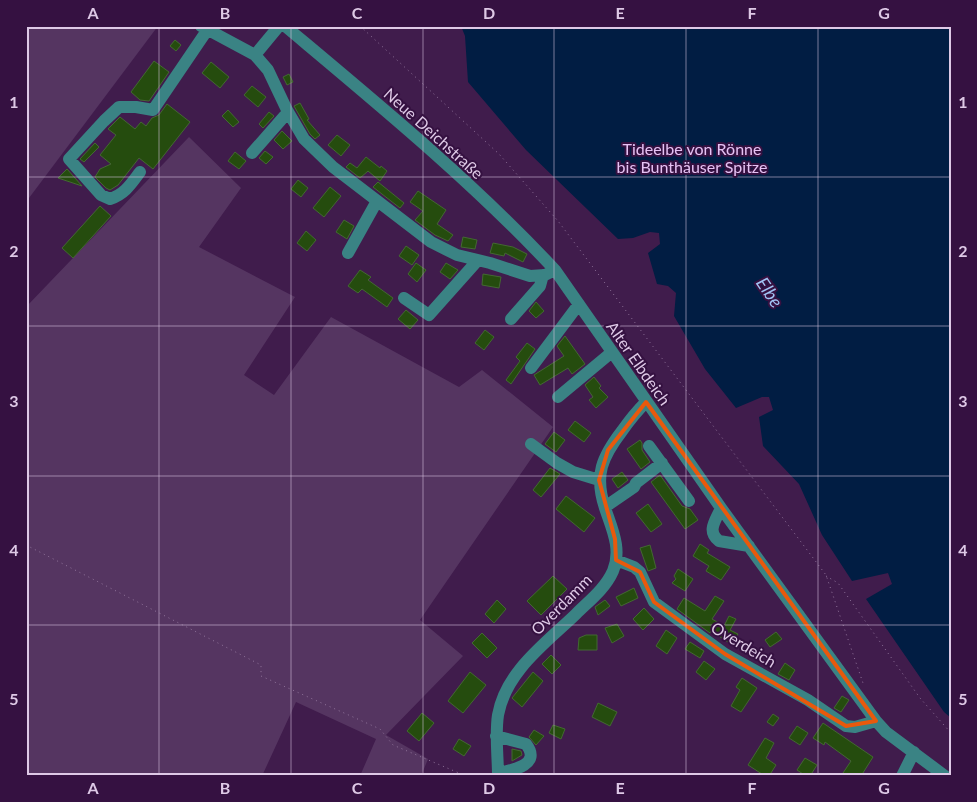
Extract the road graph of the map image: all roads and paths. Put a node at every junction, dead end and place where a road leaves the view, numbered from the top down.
1 (280, 26) edge
2 (285, 26) edge
3 (360, 26) edge
4 (205, 28) edge
5 (255, 55) junction
6 (288, 112) junction
7 (252, 153) dead end
8 (140, 172) dead end
9 (377, 201) junction
10 (348, 253) dead end
11 (478, 260) junction
12 (555, 270) junction
13 (543, 275) junction
14 (404, 298) dead end
15 (579, 304) junction
16 (511, 319) dead end
17 (612, 352) junction
18 (531, 368) dead end
19 (558, 397) dead end
20 (646, 402) junction
21 (531, 444) dead end
22 (649, 446) dead end
23 (662, 463) junction
24 (599, 480) junction
25 (689, 501) dead end
26 (605, 507) junction
27 (721, 508) junction
28 (26, 545) edge
29 (749, 546) junction
30 (616, 560) junction
31 (826, 575) junction
32 (866, 692) dead end
33 (876, 721) junction
34 (951, 733) edge
35 (496, 736) junction
36 (914, 752) junction
37 (498, 774) edge
38 (466, 776) edge
39 (902, 776) edge
40 (945, 776) edge

1 - 5 street
2 - 12 street, Neue Deichstraße
3 - 31 path
4 - 5 street
4 - 8 street
5 - 6 street
6 - 7 street
6 - 9 street
9 - 10 street
9 - 11 street
11 - 13 street
11 - 14 street
12 - 13 street
12 - 15 street, Alter Elbdeich
13 - 16 street
15 - 17 street, Alter Elbdeich
15 - 18 street
17 - 19 street
17 - 20 street, Alter Elbdeich
20 - 24 street, Overdamm
20 - 27 street, Alter Elbdeich
21 - 24 street
22 - 23 street
23 - 25 street
23 - 26 street
24 - 26 street, Overdamm
26 - 30 street, Overdamm
27 - 29 street, Alter Elbdeich
27 - 29 street
28 - 38 path
29 - 33 street, Alter Elbdeich
30 - 33 street, Overdeich
30 - 35 street, Overdamm
31 - 32 path
31 - 34 path
33 - 36 street, Alter Elbdeich
35 - 37 street, Overdamm
35 - 37 street
36 - 39 street
36 - 40 street, Alter Elbdeich

